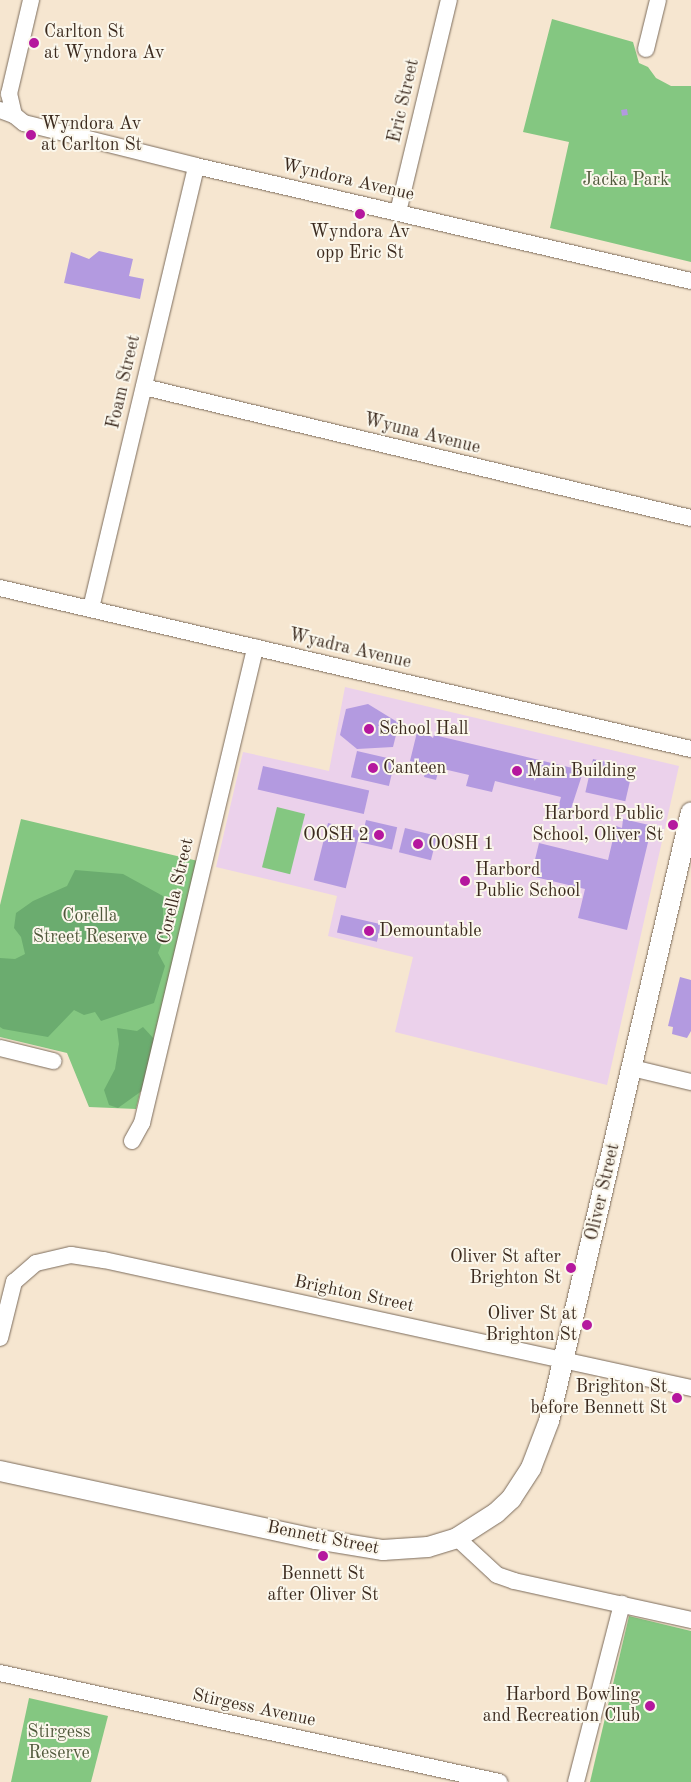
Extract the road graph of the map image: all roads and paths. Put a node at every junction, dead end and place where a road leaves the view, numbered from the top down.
1 (449, 0) edge
2 (658, 0) edge
3 (26, 1) edge
4 (646, 50) dead end
5 (7, 112) edge
6 (196, 166) junction
7 (398, 212) junction
8 (691, 281) edge
9 (144, 387) junction
10 (691, 518) edge
11 (0, 588) edge
12 (91, 608) junction
13 (255, 647) junction
14 (691, 749) edge
15 (691, 812) edge
16 (0, 1048) edge
17 (53, 1061) dead end
18 (632, 1068) junction
19 (691, 1082) edge
20 (132, 1142) dead end
21 (7, 1280) edge
22 (0, 1338) edge
23 (565, 1360) junction
24 (691, 1388) edge
25 (0, 1471) edge
26 (456, 1538) junction
27 (622, 1604) junction
28 (691, 1620) edge
29 (0, 1673) edge
30 (499, 1782) edge
31 (576, 1782) edge

1 - 7 street, Eric Street
2 - 4 street
3 - 5 street
5 - 6 street, Wyndora Avenue
6 - 7 street, Wyndora Avenue
6 - 9 street, Foam Street
7 - 8 street, Wyndora Avenue
9 - 10 street, Wyuna Avenue
9 - 12 street, Foam Street
11 - 12 street, Wyadra Avenue
12 - 13 street, Wyadra Avenue
13 - 14 street, Wyadra Avenue
13 - 20 street, Corella Street
15 - 18 main road, Oliver Street
16 - 17 street
18 - 19 street
18 - 23 main road, Oliver Street
21 - 22 street
21 - 23 street, Brighton Street
23 - 24 street, Brighton Street
23 - 26 main road, Oliver Street
25 - 26 main road, Bennett Street
26 - 27 street
27 - 28 street
27 - 31 street
29 - 30 street, Stirgess Avenue

